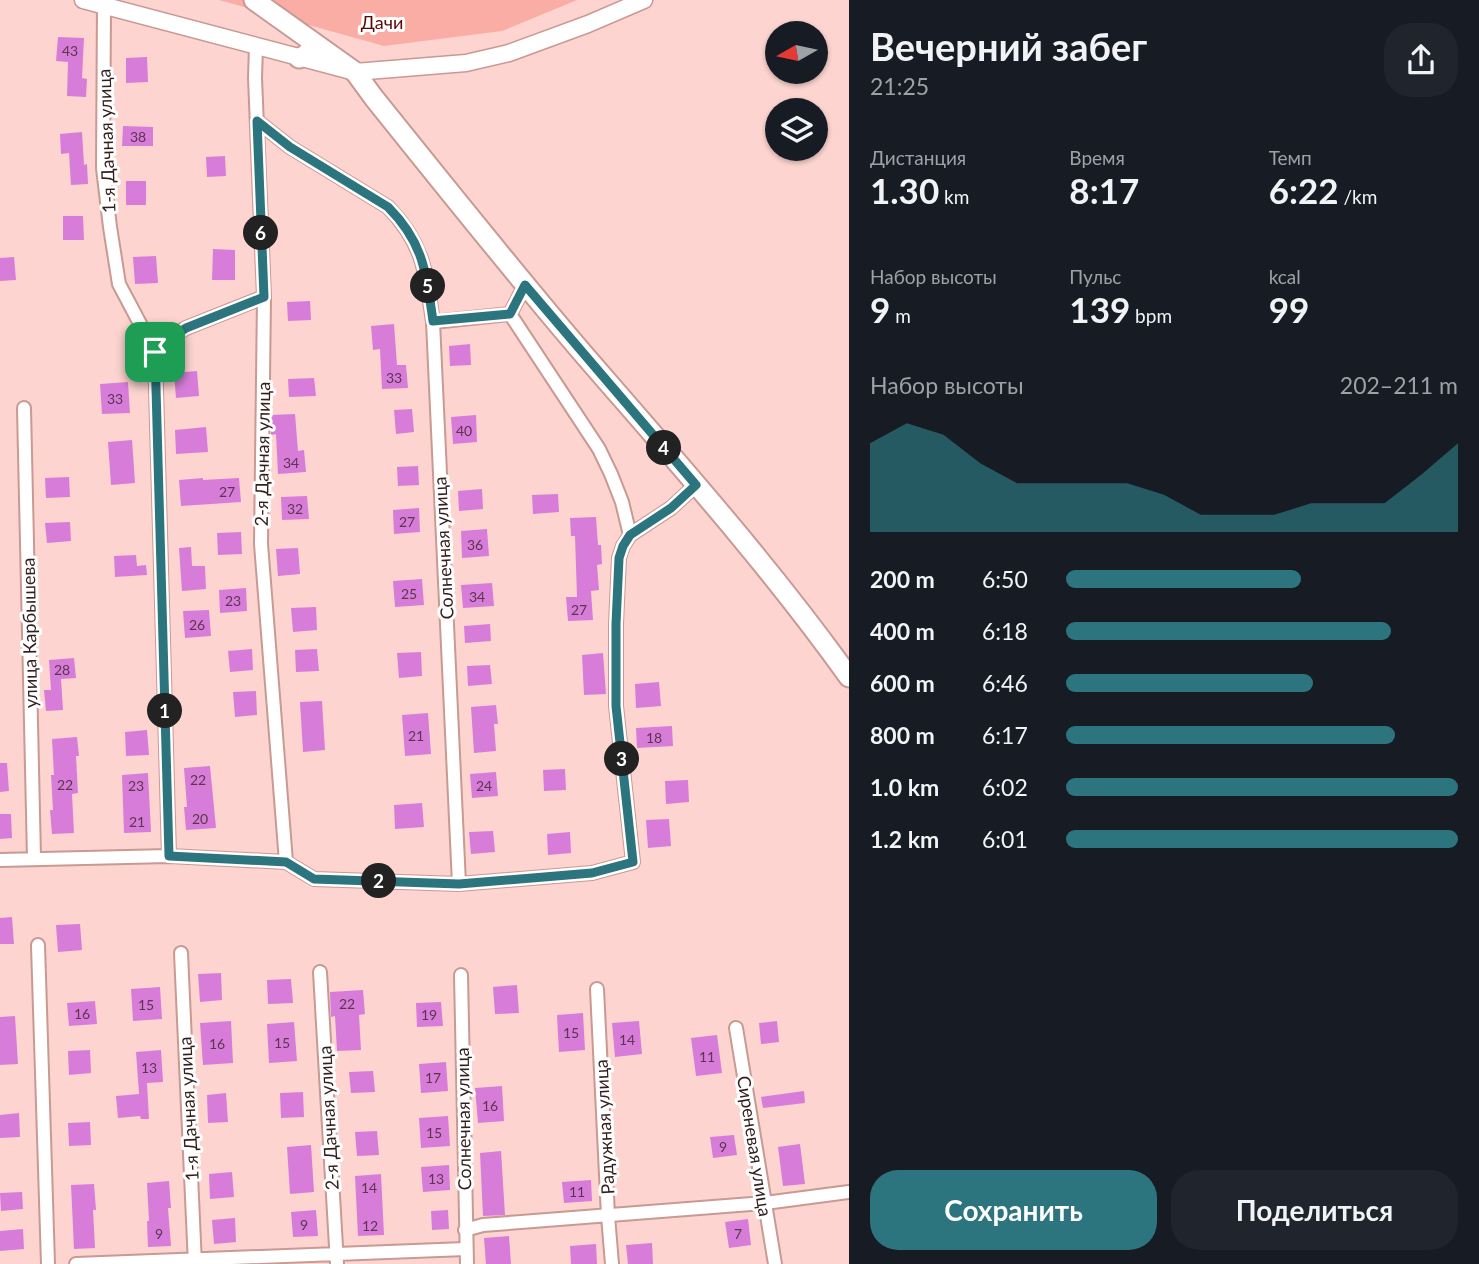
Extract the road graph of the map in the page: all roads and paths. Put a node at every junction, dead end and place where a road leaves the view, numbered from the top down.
1 (83, 0) edge
2 (254, 0) edge
3 (644, 0) edge
4 (104, 5) junction
5 (311, 41) junction
6 (256, 46) junction
7 (299, 58) junction
8 (355, 72) junction
9 (257, 121) junction
10 (525, 285) junction
11 (264, 297) junction
12 (510, 314) junction
13 (433, 321) junction
14 (155, 352) junction
15 (24, 408) dead end
16 (696, 485) junction
17 (630, 535) junction
18 (849, 677) edge
19 (169, 856) junction
20 (34, 858) junction
21 (0, 860) edge
22 (286, 862) junction
23 (459, 884) junction
24 (38, 946) dead end
25 (181, 953) dead end
26 (320, 972) dead end
27 (461, 975) dead end
28 (597, 989) dead end
29 (736, 1028) dead end
30 (849, 1192) edge
31 (765, 1203) junction
32 (608, 1216) junction
33 (465, 1230) junction
34 (466, 1250) junction
35 (336, 1260) edge
36 (195, 1262) edge
37 (48, 1264) edge
38 (76, 1264) edge
39 (467, 1264) edge
40 (612, 1264) edge
41 (775, 1264) edge

1 - 4 main road
2 - 5 main road
3 - 8 main road
4 - 6 main road
4 - 14 street, 1-я Дачная улица
5 - 7 main road
5 - 8 main road
6 - 7 main road
6 - 9 street, 2-я Дачная улица
7 - 8 main road
8 - 10 main road
9 - 11 street, 2-я Дачная улица
9 - 13 street, Солнечная улица
10 - 12 street
10 - 16 main road
11 - 14 street
11 - 22 street, 2-я Дачная улица
12 - 13 street
12 - 17 street
13 - 23 street, Солнечная улица
14 - 19 street, 1-я Дачная улица
15 - 20 street, улица Карбышева
16 - 17 street
16 - 18 main road
17 - 23 street
19 - 20 street
19 - 22 street
20 - 21 street
22 - 23 street
24 - 37 street
25 - 36 street, 1-я Дачная улица
26 - 35 street, 2-я Дачная улица
27 - 33 street, Солнечная улица
28 - 32 street, Радужная улица
29 - 31 street, Сиреневая улица
30 - 31 street
31 - 32 street
31 - 41 street, Сиреневая улица
32 - 33 street
32 - 40 street, Радужная улица
33 - 34 street, Солнечная улица
34 - 35 street
34 - 39 street, Солнечная улица
35 - 36 street
36 - 38 street

